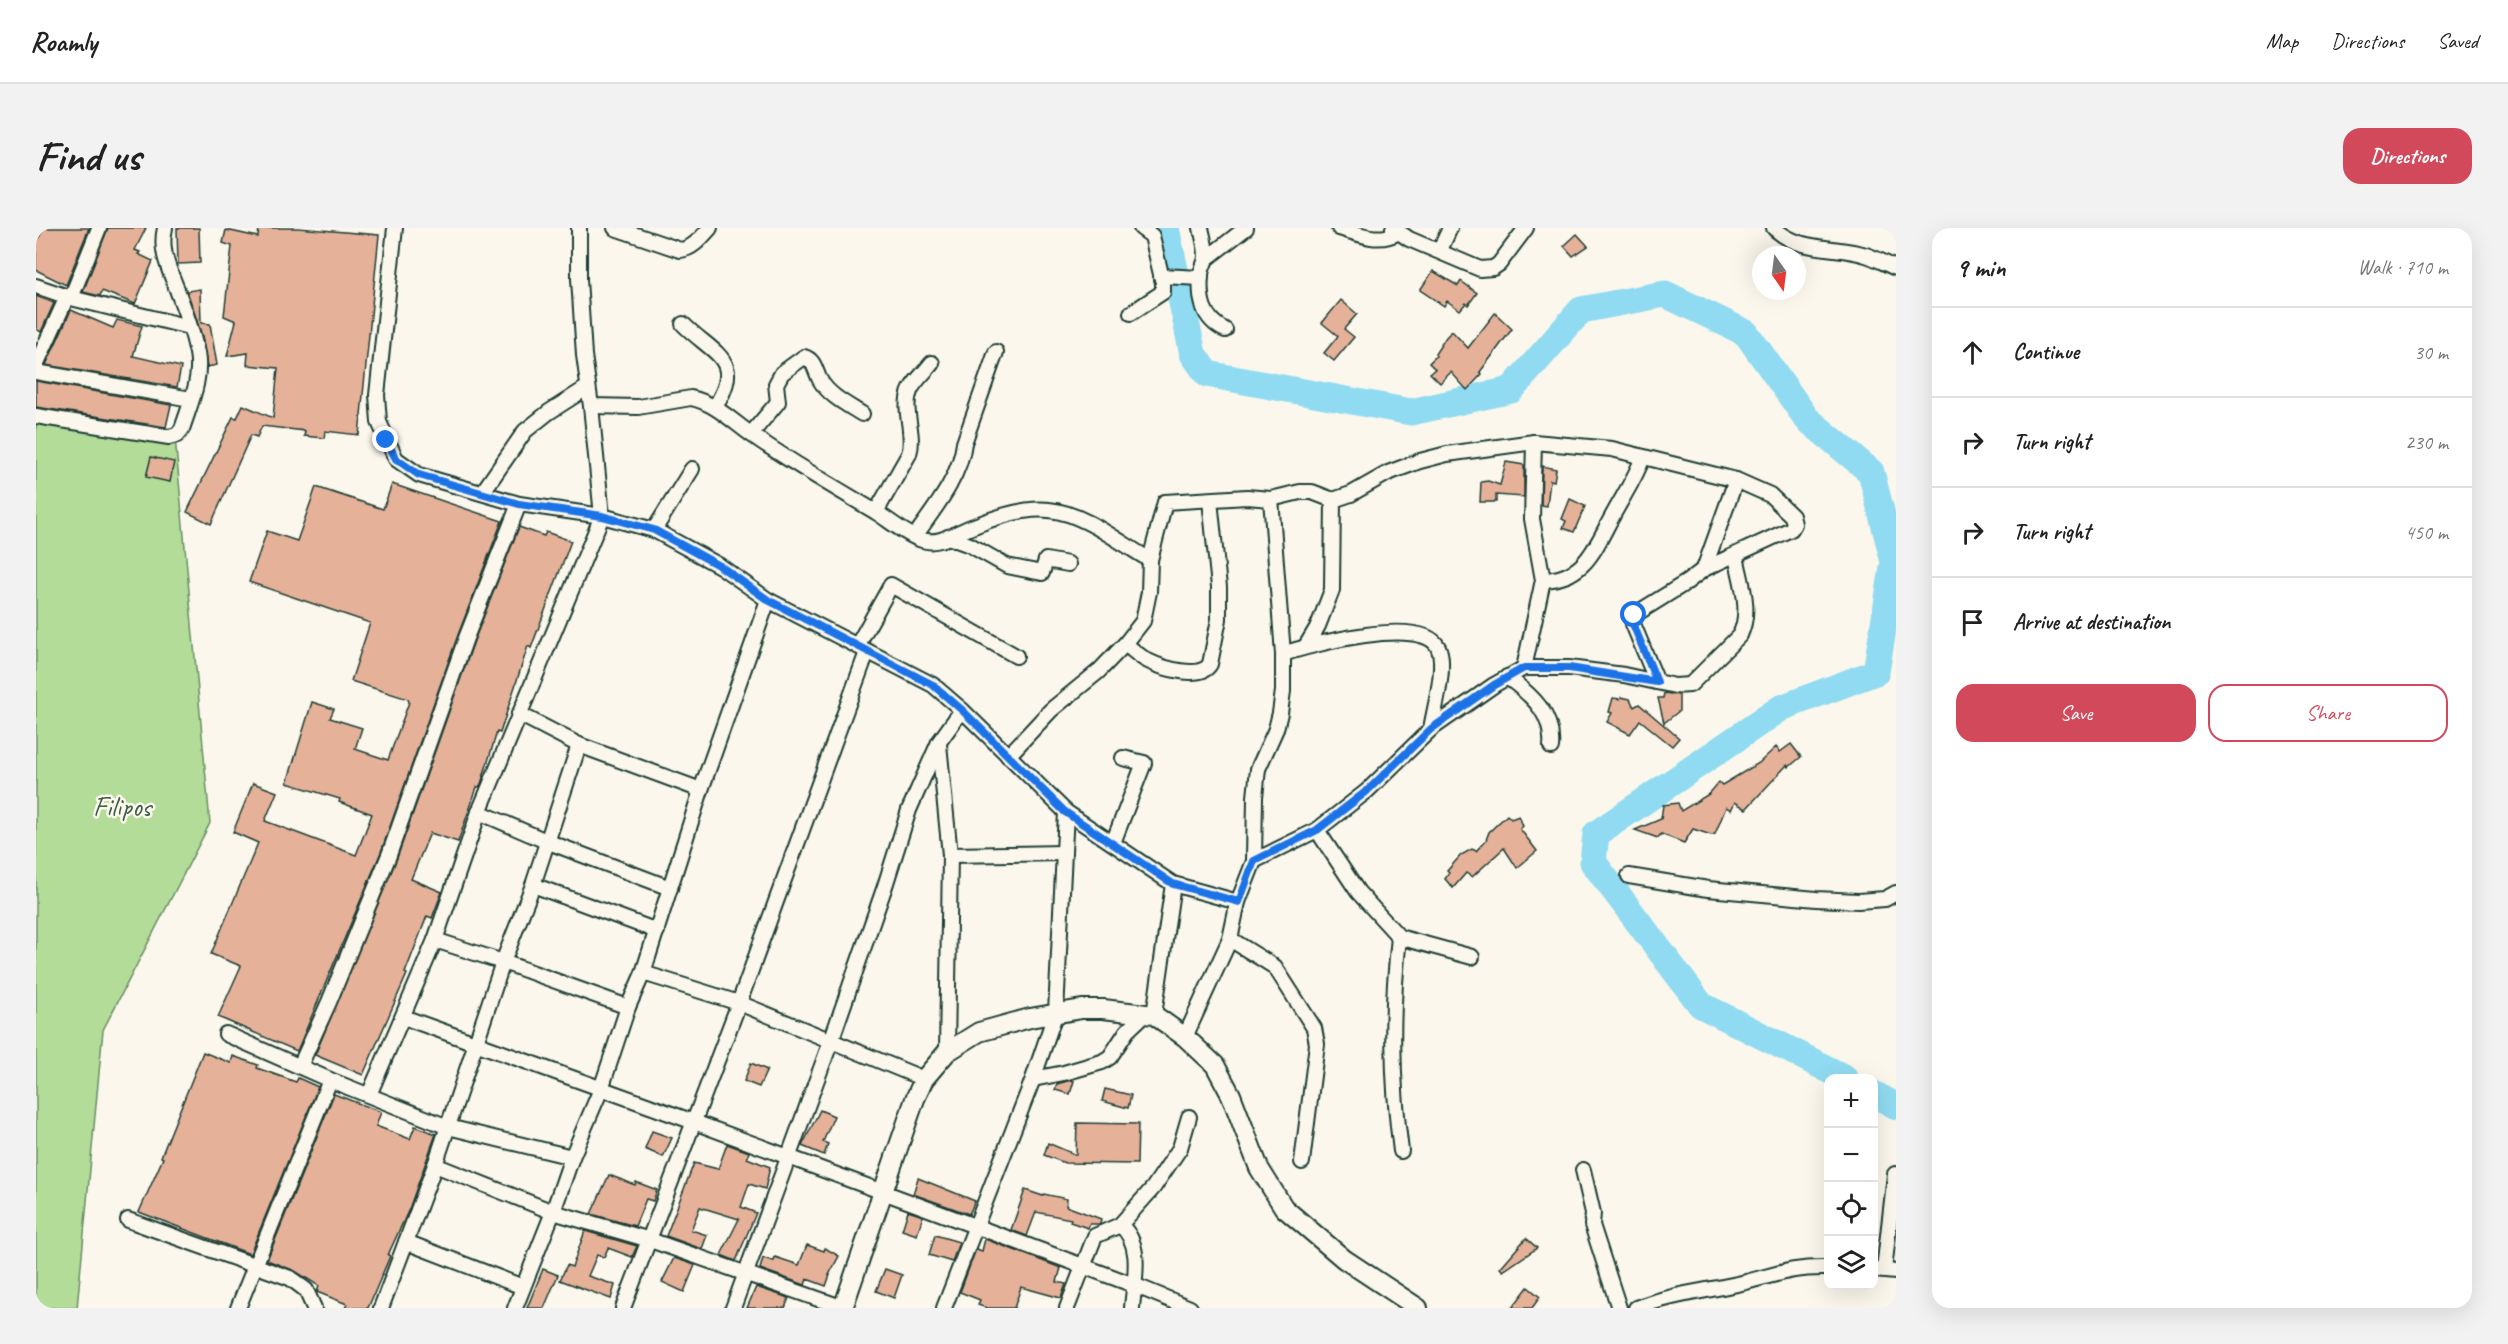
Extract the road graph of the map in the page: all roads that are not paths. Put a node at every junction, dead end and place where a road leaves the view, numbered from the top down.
1 (99, 228) edge
2 (165, 228) edge
3 (396, 228) edge
4 (579, 228) edge
5 (615, 228) edge
6 (710, 228) edge
7 (1141, 228) edge
8 (1201, 228) edge
9 (1246, 228) edge
10 (1339, 228) edge
11 (1450, 228) edge
12 (1527, 228) edge
13 (1774, 228) edge
14 (1396, 230) edge
15 (1440, 250) junction
16 (1206, 259) junction
17 (1896, 268) edge
18 (1163, 276) junction
19 (1200, 278) junction
20 (36, 286) edge
21 (69, 297) junction
22 (1131, 313) dead end
23 (683, 324) dead end
24 (189, 327) junction
25 (1225, 330) dead end
26 (996, 352) dead end
27 (932, 363) dead end
28 (36, 365) edge
29 (36, 372) edge
30 (588, 387) junction
31 (191, 399) junction
32 (591, 406) junction
33 (714, 407) junction
34 (862, 414) dead end
35 (36, 416) edge
36 (751, 434) junction
37 (1534, 442) junction
38 (1643, 458) junction
39 (692, 469) dead end
40 (1736, 480) junction
41 (482, 493) junction
42 (1271, 498) junction
43 (1210, 500) junction
44 (1333, 500) junction
45 (519, 504) junction
46 (876, 512) junction
47 (602, 516) junction
48 (654, 530) junction
49 (915, 536) junction
50 (948, 537) junction
51 (1736, 556) junction
52 (1150, 560) junction
53 (1068, 564) dead end
54 (1704, 569) junction
55 (1543, 580) junction
56 (768, 600) junction
57 (1125, 644) junction
58 (1306, 646) junction
59 (862, 649) junction
60 (1283, 654) junction
61 (1016, 656) dead end
62 (1524, 668) junction
63 (1507, 677) junction
64 (1657, 682) junction
65 (962, 710) junction
66 (519, 714) junction
67 (1431, 729) junction
68 (939, 742) junction
69 (579, 745) junction
70 (1551, 747) dead end
71 (1008, 756) junction
72 (1123, 758) dead end
73 (701, 790) junction
74 (479, 812) junction
75 (1065, 812) junction
76 (1317, 830) junction
77 (546, 841) junction
78 (1113, 843) junction
79 (1064, 853) junction
80 (950, 855) junction
81 (1254, 861) junction
82 (1629, 876) dead end
83 (1173, 884) junction
84 (533, 885) junction
85 (670, 888) junction
86 (1896, 893) edge
87 (1239, 902) junction
88 (657, 931) junction
89 (1399, 937) junction
90 (1230, 939) junction
91 (435, 940) junction
92 (1472, 957) dead end
93 (503, 962) junction
94 (643, 973) junction
95 (740, 1003) junction
96 (628, 1007) junction
97 (1056, 1012) junction
98 (1150, 1015) junction
99 (403, 1017) junction
100 (226, 1034) dead end
101 (1185, 1037) junction
102 (831, 1041) junction
103 (475, 1044) junction
104 (947, 1052) junction
105 (300, 1066) junction
106 (924, 1079) junction
107 (1033, 1079) junction
108 (330, 1080) junction
109 (601, 1089) junction
110 (369, 1095) junction
111 (1189, 1117) dead end
112 (694, 1122) junction
113 (448, 1127) junction
114 (1401, 1151) dead end
115 (572, 1157) junction
116 (788, 1158) junction
117 (1302, 1162) dead end
118 (435, 1165) junction
119 (1583, 1170) dead end
120 (1895, 1174) edge
121 (882, 1193) junction
122 (553, 1212) junction
123 (128, 1220) dead end
124 (1120, 1224) junction
125 (976, 1226) junction
126 (650, 1240) junction
127 (406, 1242) junction
128 (255, 1264) junction
129 (1082, 1266) junction
130 (1824, 1268) edge
131 (1884, 1271) edge
132 (747, 1274) junction
133 (1134, 1285) junction
134 (523, 1287) junction
135 (238, 1308) edge
136 (314, 1308) edge
137 (381, 1308) edge
138 (515, 1308) edge
139 (623, 1308) edge
140 (733, 1308) edge
141 (843, 1308) edge
142 (944, 1308) edge
143 (1066, 1308) edge
144 (1132, 1308) edge
145 (1190, 1308) edge
146 (1418, 1308) edge
147 (1619, 1308) edge
148 (1636, 1308) edge

1 - 21 street
2 - 24 street
3 - 41 street
4 - 30 street
5 - 6 street
7 - 18 street
8 - 16 street
9 - 16 street
10 - 14 street
11 - 15 street
12 - 15 street
13 - 17 street
14 - 15 street
16 - 19 street
18 - 19 street
18 - 22 street
19 - 25 street
20 - 21 street
21 - 24 street
21 - 28 street
23 - 33 street
24 - 31 street
26 - 49 street
27 - 46 street
29 - 31 street
30 - 32 street
30 - 41 street
31 - 35 street
32 - 33 street
32 - 47 street
33 - 36 street
34 - 36 street
36 - 46 street
37 - 38 street
37 - 44 street
37 - 55 street
38 - 40 street
38 - 55 street
39 - 48 street
40 - 51 street
40 - 54 street
41 - 45 street
42 - 43 street
42 - 44 street
42 - 60 street
43 - 52 street
43 - 57 street
44 - 58 street
45 - 47 street
45 - 105 street
46 - 49 street
47 - 48 street
47 - 66 street
48 - 56 street
49 - 50 street
50 - 52 street
50 - 53 street
51 - 54 street
51 - 64 street
52 - 57 street
54 - 64 street
55 - 62 street
56 - 59 street
56 - 73 street
57 - 71 street
58 - 60 street
58 - 67 street
59 - 61 street
59 - 65 street
59 - 95 street
60 - 81 street
62 - 63 street
62 - 64 street
63 - 67 street
63 - 70 street
65 - 68 street
65 - 71 street
66 - 69 street
66 - 74 street
67 - 76 street
68 - 80 street
68 - 102 street
69 - 73 street
69 - 77 street
71 - 75 street
72 - 78 street
73 - 85 street
74 - 77 street
74 - 91 street
75 - 78 street
75 - 79 street
76 - 81 street
76 - 89 street
77 - 84 street
77 - 85 street
78 - 83 street
79 - 80 street
79 - 97 street
80 - 104 street
81 - 87 street
82 - 86 street
83 - 87 street
83 - 98 street
84 - 88 street
84 - 93 street
85 - 88 street
87 - 90 street
88 - 94 street
89 - 92 street
89 - 114 street
90 - 101 street
90 - 117 street
91 - 93 street
91 - 99 street
93 - 96 street
93 - 103 street
94 - 95 street
94 - 96 street
95 - 102 street
95 - 112 street
96 - 109 street
97 - 98 street
97 - 104 street
97 - 107 street
98 - 101 street
98 - 107 street
99 - 103 street
99 - 110 street
100 - 105 street
101 - 146 street
102 - 106 street
102 - 116 street
103 - 109 street
103 - 113 street
104 - 106 street
105 - 108 street
106 - 121 street
107 - 125 street
108 - 110 street
108 - 128 street
109 - 112 street
109 - 115 street
110 - 113 street
111 - 124 street
112 - 116 street
112 - 126 street
113 - 115 street
113 - 118 street
115 - 122 street
116 - 121 street
116 - 132 street
118 - 122 street
118 - 127 street
119 - 147 street
120 - 131 street
121 - 125 street
121 - 141 street
122 - 126 street
122 - 134 street
123 - 128 street
124 - 129 street
124 - 133 street
125 - 129 street
125 - 142 street
126 - 132 street
126 - 139 street
127 - 134 street
127 - 137 street
128 - 135 street
128 - 136 street
129 - 133 street
129 - 143 street
130 - 148 street
132 - 140 street
132 - 141 street
133 - 144 street
133 - 145 street
134 - 138 street

